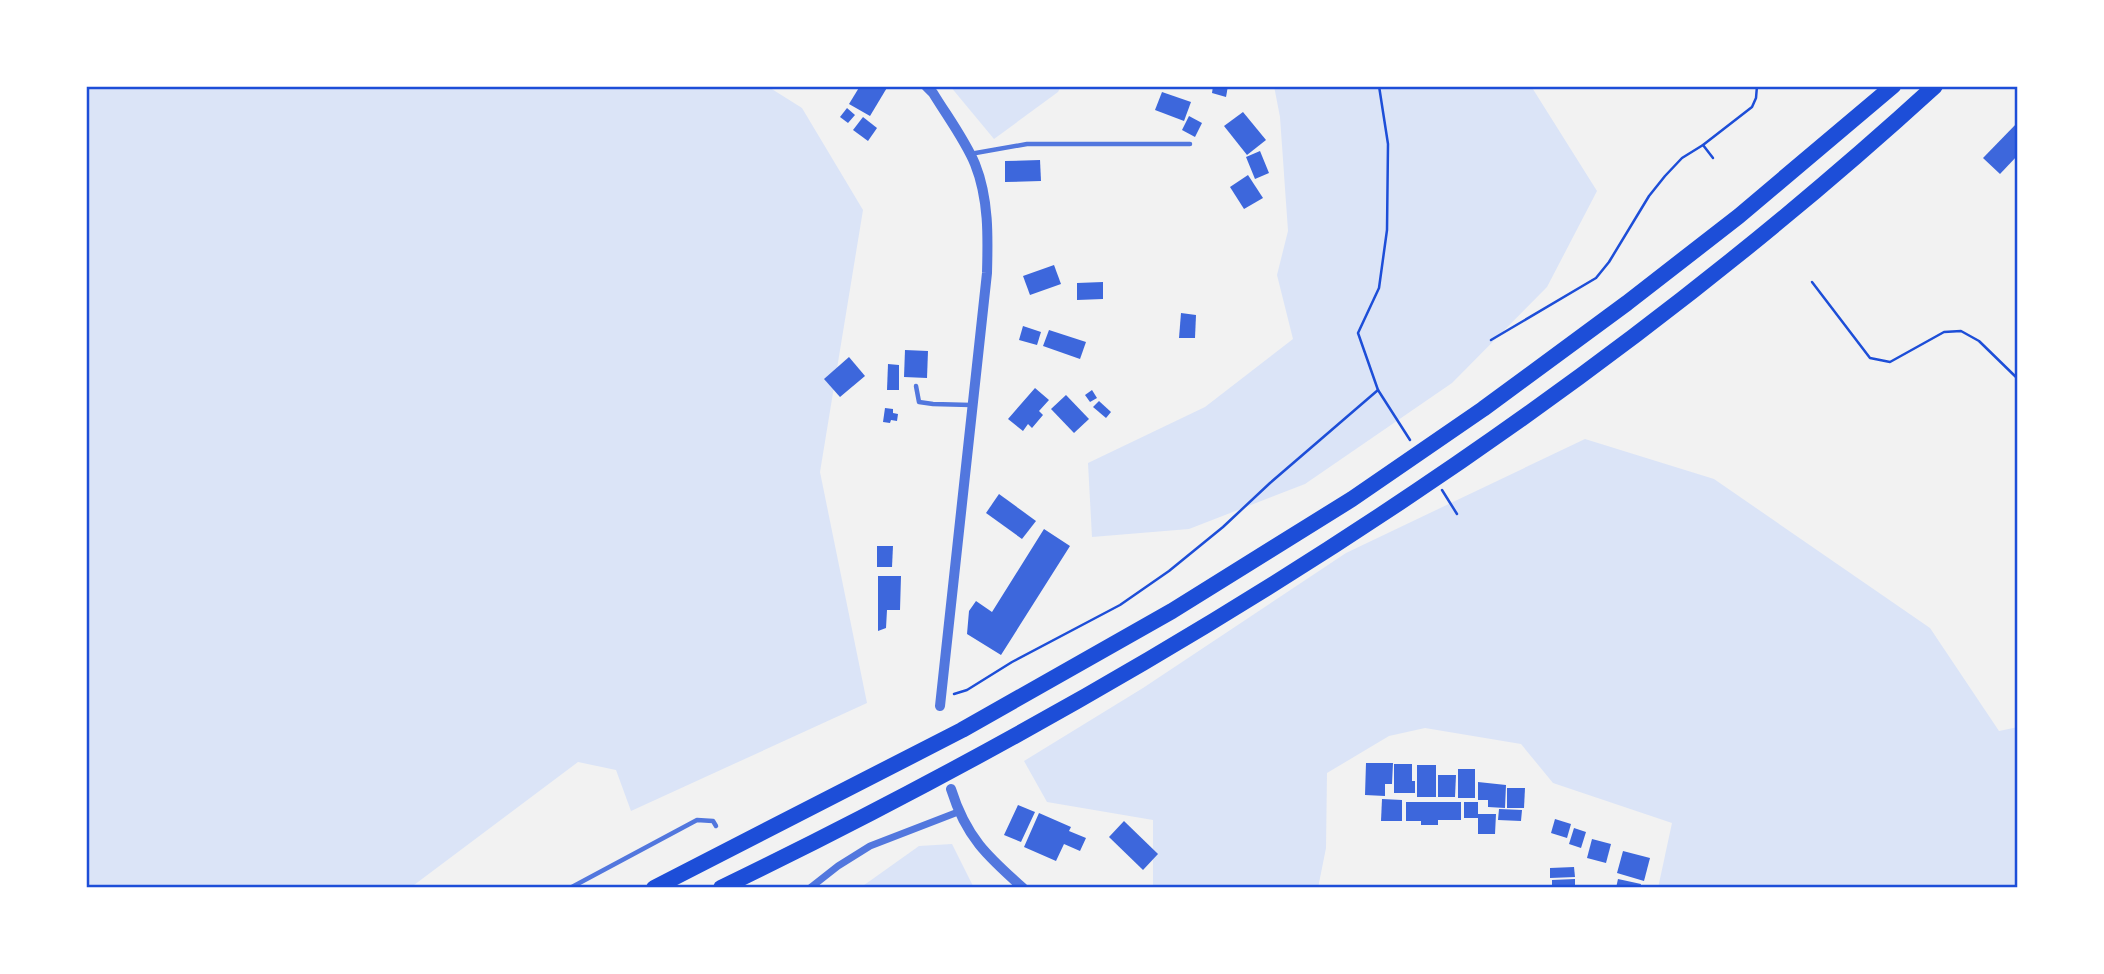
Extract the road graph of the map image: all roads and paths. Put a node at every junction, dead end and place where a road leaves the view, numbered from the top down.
1 (926, 86) edge
2 (1378, 86) edge
3 (1757, 86) edge
4 (1893, 86) edge
5 (1935, 86) edge
6 (1189, 144) dead end
7 (1703, 145) junction
8 (969, 154) junction
9 (1713, 158) dead end
10 (1812, 282) dead end
11 (1491, 340) dead end
12 (2018, 379) edge
13 (916, 386) dead end
14 (1378, 390) junction
15 (1383, 397) dead end
16 (972, 405) junction
17 (940, 702) joint
18 (951, 789) dead end
19 (958, 812) junction
20 (716, 827) dead end
21 (570, 888) edge
22 (654, 888) edge
23 (721, 888) edge
24 (810, 888) edge
25 (1023, 888) edge

1 - 8 street
2 - 14 path
3 - 7 path
4 - 22 highway
5 - 23 highway
6 - 8 lane
7 - 9 path
7 - 11 path
8 - 16 street
10 - 12 path
13 - 16 lane
14 - 15 path
14 - 17 path
16 - 17 street
18 - 19 street
19 - 24 street
19 - 25 street
20 - 21 lane

